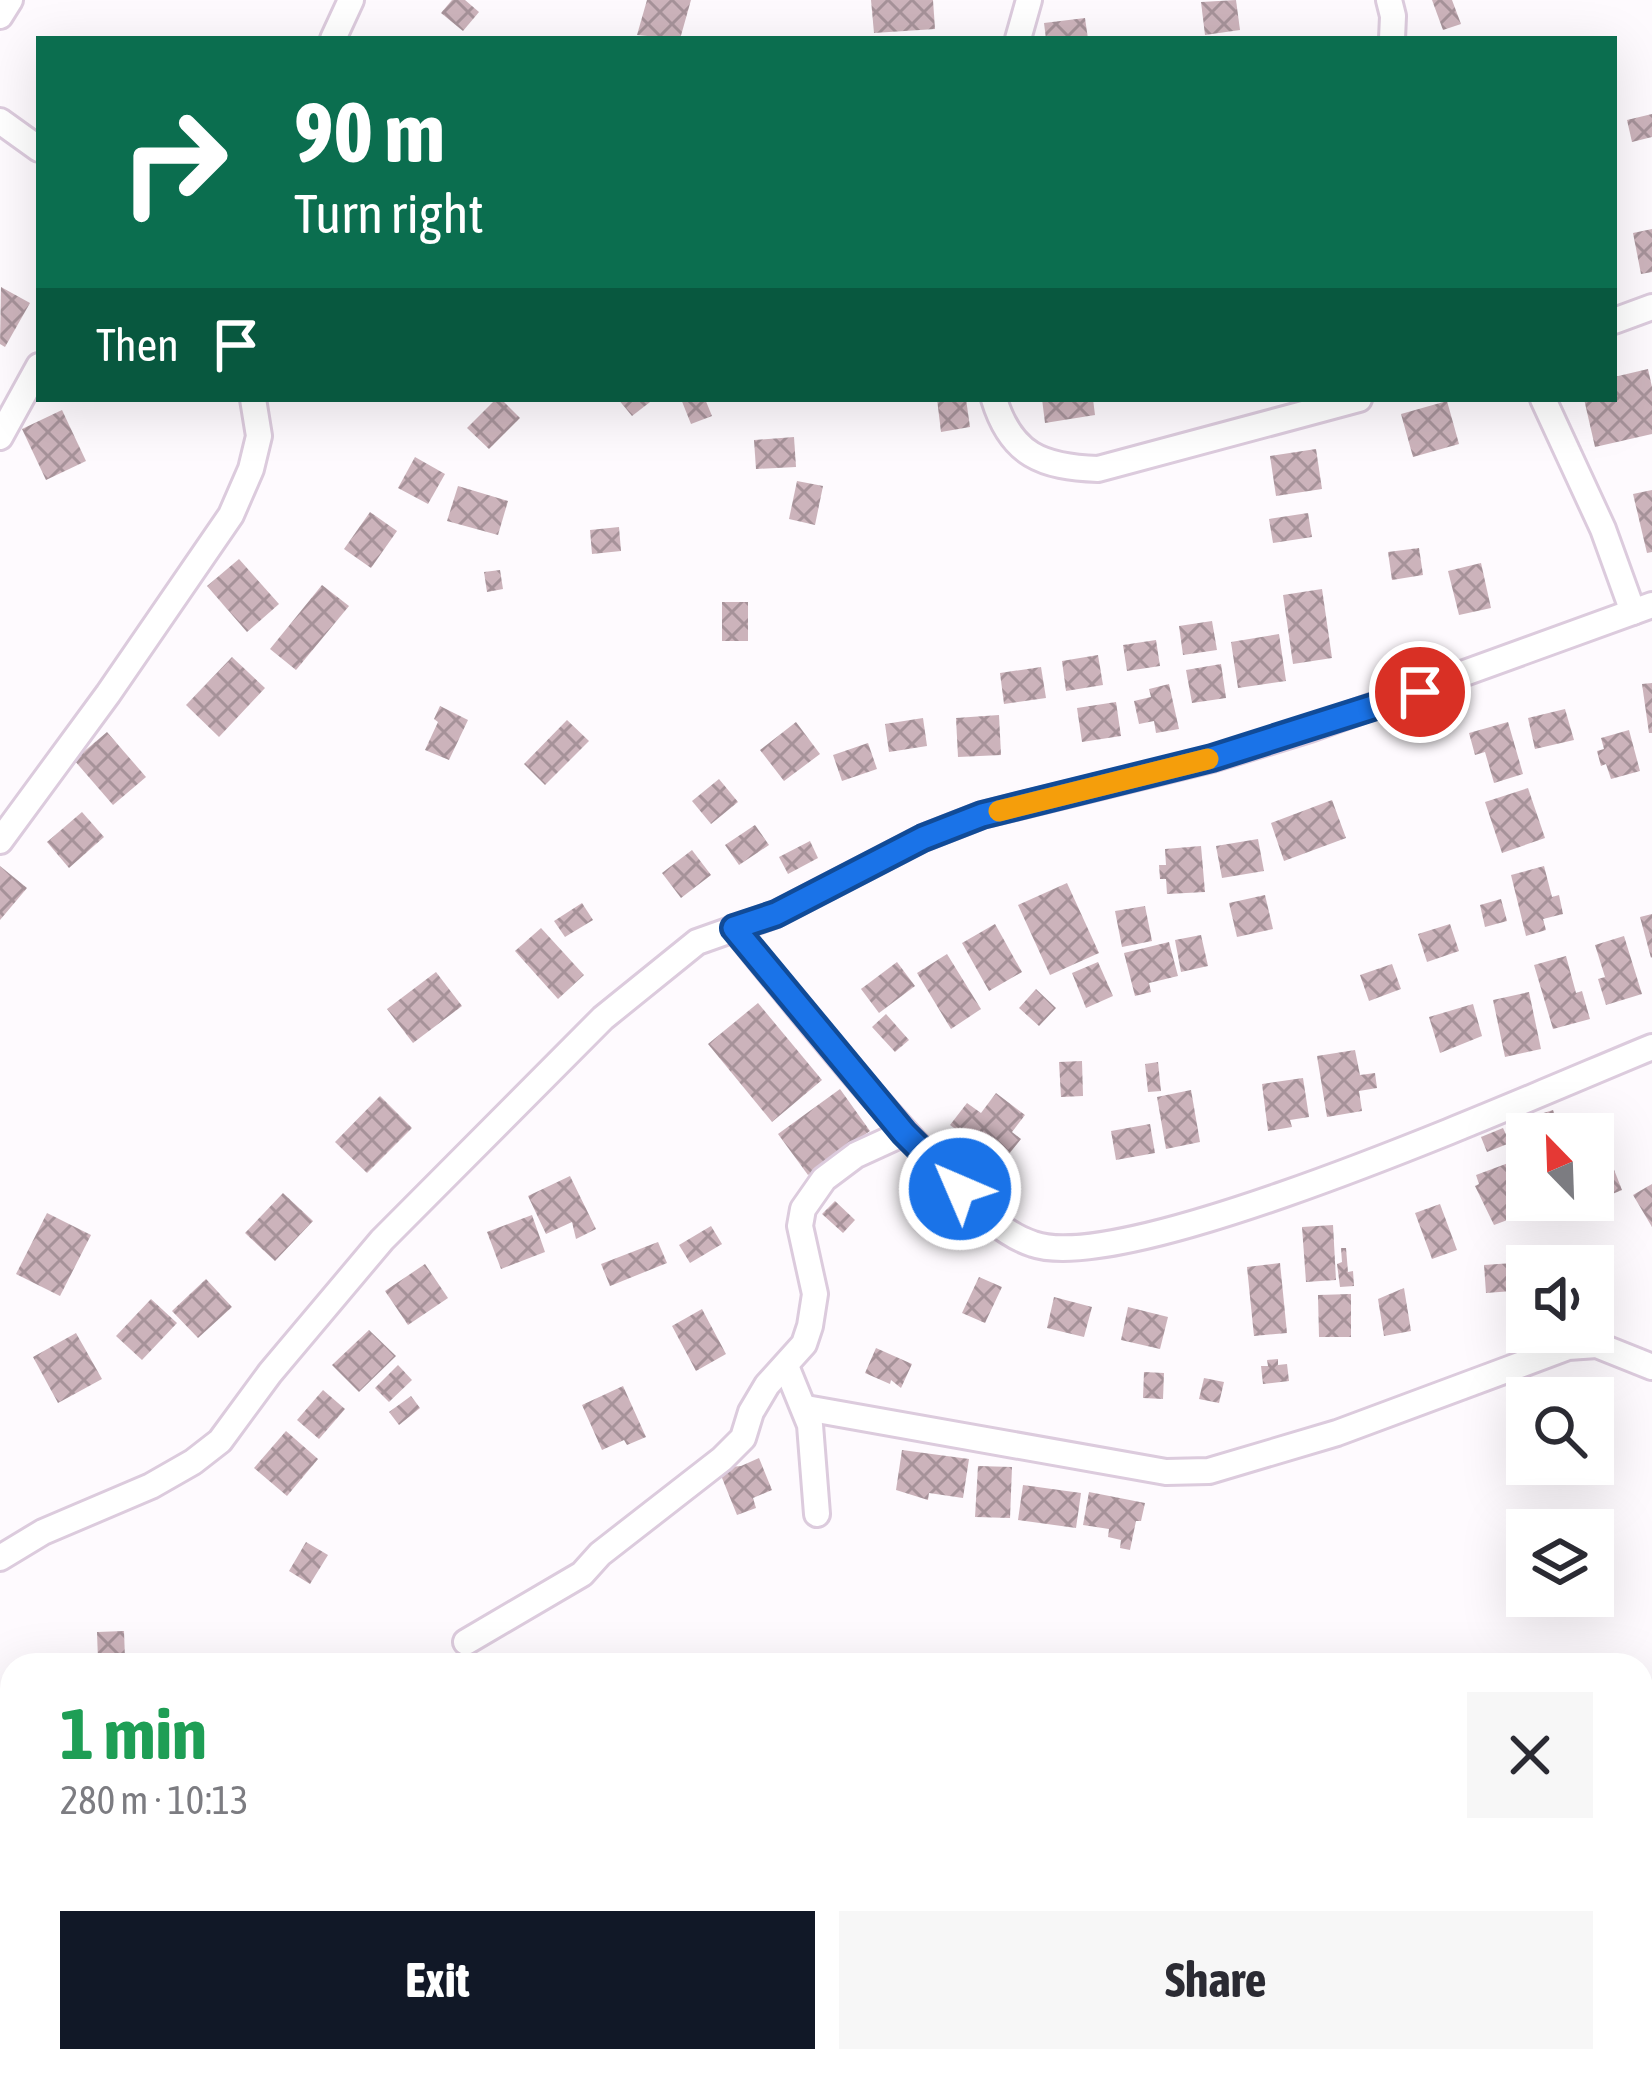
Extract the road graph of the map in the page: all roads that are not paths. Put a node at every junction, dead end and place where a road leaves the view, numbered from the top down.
1 (10, 0) edge
2 (351, 0) edge
3 (1029, 0) edge
4 (1389, 0) edge
5 (0, 16) edge
6 (334, 36) edge
7 (1019, 36) edge
8 (1392, 36) edge
9 (0, 121) edge
10 (36, 147) edge
11 (1652, 307) edge
12 (1617, 320) edge
13 (36, 368) edge
14 (10, 390) edge
15 (253, 402) edge
16 (995, 402) edge
17 (1348, 402) edge
18 (1544, 402) edge
19 (0, 437) edge
20 (1643, 609) edge
21 (0, 842) edge
22 (734, 928) junction
23 (1652, 1047) edge
24 (904, 1133) junction
25 (786, 1366) junction
26 (1652, 1367) edge
27 (806, 1408) junction
28 (817, 1514) dead end
29 (0, 1558) edge
30 (466, 1642) dead end

1 - 5 street
2 - 6 street
3 - 7 street
4 - 8 street
9 - 10 street
11 - 12 street
13 - 14 street
14 - 19 street
15 - 21 street
16 - 17 street
18 - 20 street
20 - 22 street
22 - 24 street
22 - 29 street
23 - 24 street
24 - 25 street
25 - 27 street
25 - 30 street
26 - 27 street
27 - 28 street

